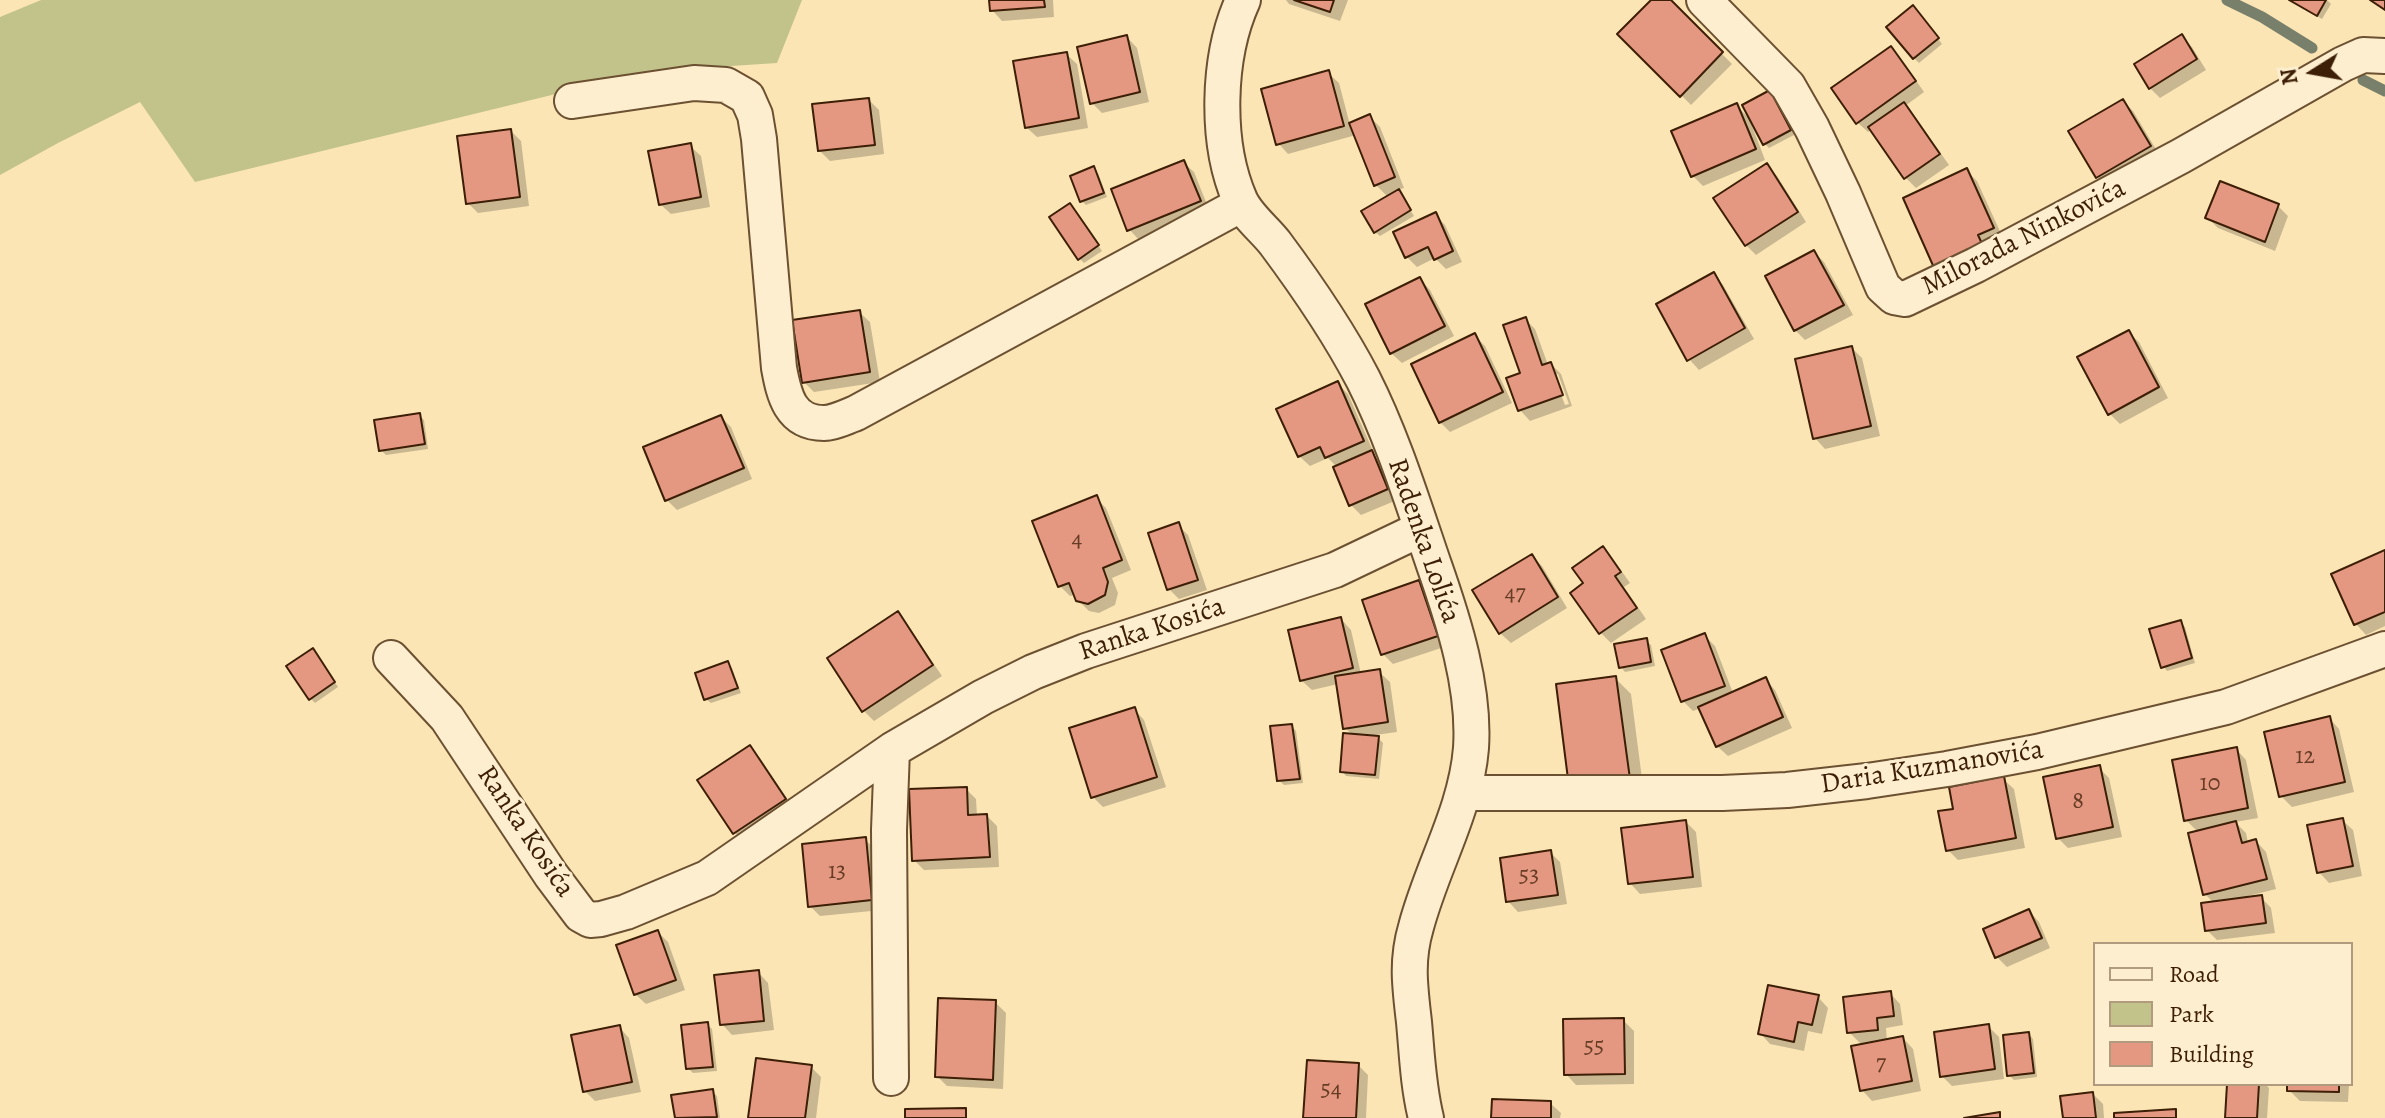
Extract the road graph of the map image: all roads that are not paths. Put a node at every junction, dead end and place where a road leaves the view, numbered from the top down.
1 (1243, 0) edge
2 (1704, 0) edge
3 (2385, 56) edge
4 (572, 101) dead end
5 (1242, 204) junction
6 (1421, 529) junction
7 (2385, 649) edge
8 (391, 658) dead end
9 (892, 750) junction
10 (1464, 793) junction
11 (891, 1078) dead end
12 (1426, 1118) edge

1 - 5 street, Radenka Lolića
2 - 3 street, Milorada Ninkovića
4 - 5 street
5 - 6 street, Radenka Lolića
6 - 9 street, Ranka Kosića
6 - 10 street, Radenka Lolića
7 - 10 street, Daria Kuzmanovića
8 - 9 street, Ranka Kosića
9 - 11 street
10 - 12 street, Radenka Lolića

